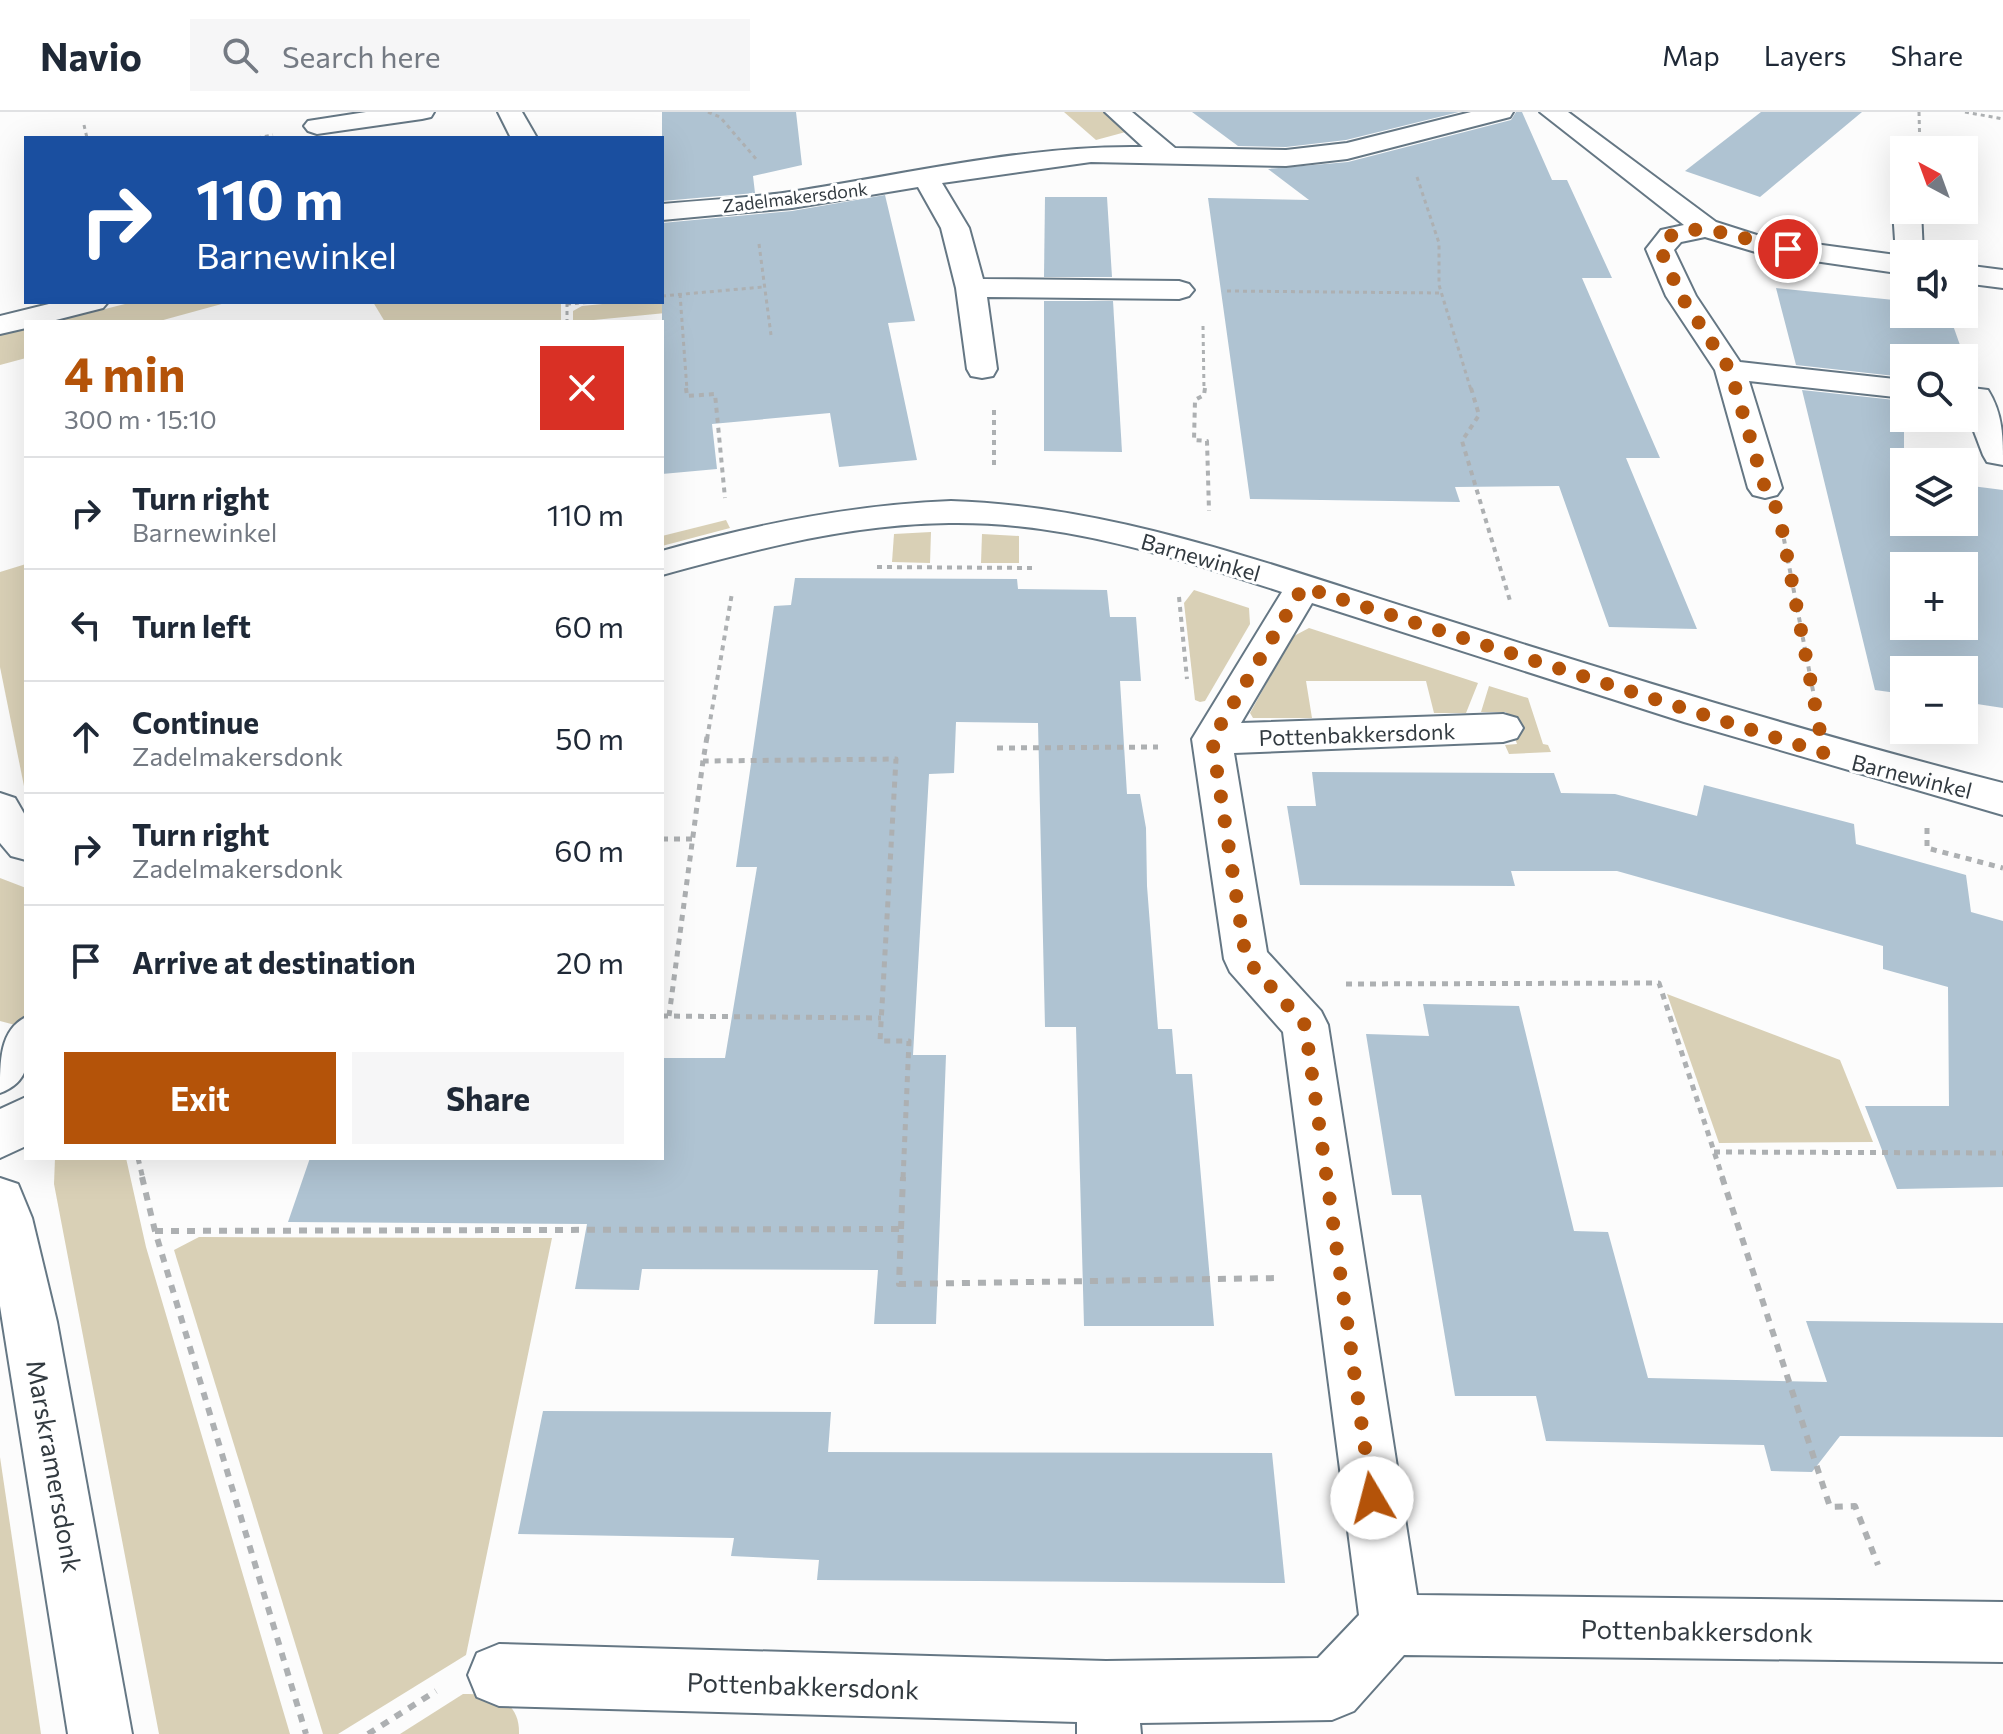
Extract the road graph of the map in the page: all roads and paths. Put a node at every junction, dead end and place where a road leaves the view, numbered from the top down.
1 (422, 112) edge
2 (510, 112) edge
3 (708, 112) edge
4 (1117, 112) edge
5 (1501, 112) edge
6 (1552, 112) edge
7 (1919, 112) edge
8 (1965, 112) edge
9 (2003, 119) edge
10 (84, 125) dead end
11 (317, 126) dead end
12 (87, 136) edge
13 (523, 136) edge
14 (1920, 136) edge
15 (1403, 137) junction
16 (1168, 155) junction
17 (927, 179) junction
18 (792, 200) junction
19 (754, 203) junction
20 (664, 212) edge
21 (1706, 228) junction
22 (1890, 263) edge
23 (1978, 276) edge
24 (2003, 279) edge
25 (763, 287) junction
26 (971, 288) junction
27 (1189, 290) junction
28 (1442, 293) junction
29 (680, 294) junction
30 (664, 296) edge
31 (85, 304) edge
32 (0, 325) edge
33 (771, 335) dead end
34 (982, 369) joint
35 (1730, 370) junction
36 (1890, 387) edge
37 (1978, 400) edge
38 (2003, 455) edge
39 (1765, 488) joint
40 (725, 501) dead end
41 (994, 513) junction
42 (743, 543) junction
43 (1174, 548) junction
44 (1212, 560) junction
45 (664, 563) edge
46 (872, 567) dead end
47 (1045, 568) dead end
48 (1303, 587) junction
49 (1527, 659) junction
50 (1503, 728) dead end
51 (1212, 739) junction
52 (997, 748) dead end
53 (1824, 753) junction
54 (703, 761) junction
55 (2003, 799) edge
56 (0, 809) edge
57 (664, 839) edge
58 (692, 839) junction
59 (24, 842) edge
60 (1267, 984) junction
61 (665, 1016) edge
62 (881, 1018) junction
63 (24, 1040) edge
64 (0, 1072) edge
65 (24, 1120) edge
66 (0, 1136) edge
67 (1714, 1152) junction
68 (2003, 1153) edge
69 (138, 1160) edge
70 (0, 1201) edge
71 (901, 1229) junction
72 (155, 1231) junction
73 (1340, 1277) junction
74 (1391, 1625) junction
75 (2003, 1632) edge
76 (1904, 1633) junction
77 (499, 1675) joint
78 (1108, 1713) edge
79 (100, 1734) edge
80 (306, 1734) edge
81 (368, 1734) edge

1 - 11 street
2 - 13 street
3 - 18 path
4 - 16 street
5 - 15 street, Zadelmakersdonk
6 - 21 street
7 - 14 path
8 - 9 path
10 - 12 path
15 - 16 street, Zadelmakersdonk
15 - 28 path
16 - 17 street, Zadelmakersdonk
17 - 18 street, Zadelmakersdonk
17 - 26 street
18 - 19 street, Zadelmakersdonk
19 - 20 street, Zadelmakersdonk
19 - 25 path
21 - 22 street
21 - 35 street
23 - 24 street
25 - 29 path
25 - 33 path
26 - 27 street
26 - 34 street
27 - 28 path
27 - 44 path
28 - 49 path
29 - 30 path
29 - 40 path
31 - 32 street
34 - 41 path
35 - 36 street
35 - 39 street
37 - 38 street
39 - 53 path
41 - 42 street, Barnewinkel
41 - 43 street, Barnewinkel
42 - 45 street, Barnewinkel
42 - 54 path
43 - 44 street, Barnewinkel
43 - 51 path
44 - 48 street, Barnewinkel
46 - 47 path
48 - 49 street, Barnewinkel
48 - 51 street, Pottenbakkersdonk
49 - 53 street, Barnewinkel
50 - 51 street, Pottenbakkersdonk
51 - 52 path
51 - 60 street
53 - 55 street, Barnewinkel
54 - 58 path
54 - 62 path
56 - 59 street
57 - 58 path
58 - 61 path
60 - 67 path
60 - 73 street
61 - 62 path
62 - 71 path
63 - 64 street
65 - 66 street
67 - 68 path
67 - 76 path
69 - 72 path
70 - 79 street, Marskramersdonk
71 - 72 path
71 - 73 path
72 - 80 path
73 - 74 street
74 - 76 street, Pottenbakkersdonk
74 - 78 street, Pottenbakkersdonk
75 - 76 street, Pottenbakkersdonk
77 - 78 street, Pottenbakkersdonk
77 - 81 path

